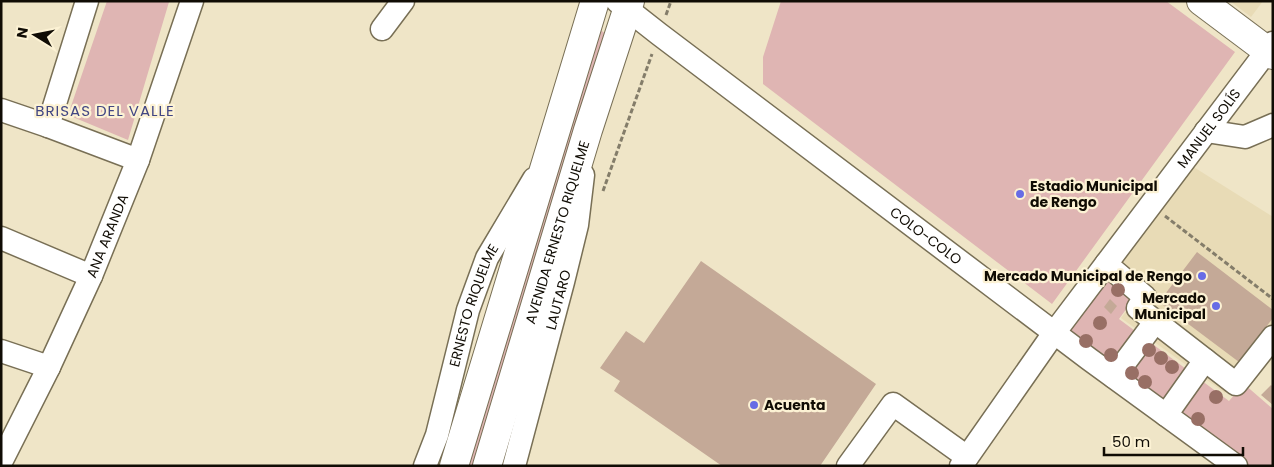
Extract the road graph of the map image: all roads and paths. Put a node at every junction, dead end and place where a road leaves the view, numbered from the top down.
1 (87, 1) edge
2 (192, 1) edge
3 (403, 1) edge
4 (595, 1) edge
5 (1201, 1) edge
6 (625, 4) edge
7 (382, 28) dead end
8 (1271, 50) edge
9 (1, 110) edge
10 (1273, 125) edge
11 (48, 126) junction
12 (588, 130) junction
13 (1206, 131) junction
14 (547, 157) junction
15 (138, 160) junction
16 (1151, 205) junction
17 (1, 238) edge
18 (1106, 264) junction
19 (91, 276) junction
20 (1273, 299) edge
21 (1155, 322) junction
22 (1054, 332) junction
23 (1273, 337) edge
24 (1, 351) edge
25 (1205, 360) junction
26 (49, 367) junction
27 (1114, 377) junction
28 (1166, 415) junction
29 (964, 461) edge
30 (1, 462) edge
31 (425, 466) edge
32 (454, 466) edge
33 (486, 466) edge
34 (514, 466) edge
35 (848, 466) edge
36 (1236, 466) edge

1 - 11 street
2 - 15 street, ANA ARANDA
3 - 7 street
4 - 14 main road
5 - 8 main road
6 - 12 main road, AVENIDA ERNESTO RIQUELME
6 - 22 street, COLO-COLO
8 - 13 street, MANUEL SOLÍS
9 - 11 street
10 - 13 street
11 - 15 street
12 - 33 main road, AVENIDA ERNESTO RIQUELME
12 - 34 street, LAUTARO
13 - 16 street, MANUEL SOLÍS
14 - 31 street, ERNESTO RIQUELME
14 - 32 main road
15 - 19 street, ANA ARANDA
16 - 18 street, MANUEL SOLÍS
16 - 20 path
17 - 19 street
18 - 21 street
18 - 22 street, MANUEL SOLÍS
19 - 26 street, ANA ARANDA
21 - 25 street
21 - 27 street
22 - 27 street, COLO-COLO
22 - 29 street, MANUEL SOLÍS
23 - 25 street
24 - 26 street
25 - 28 street
26 - 30 street, ANA ARANDA
27 - 28 street, COLO-COLO
28 - 36 street, COLO-COLO
29 - 35 street

